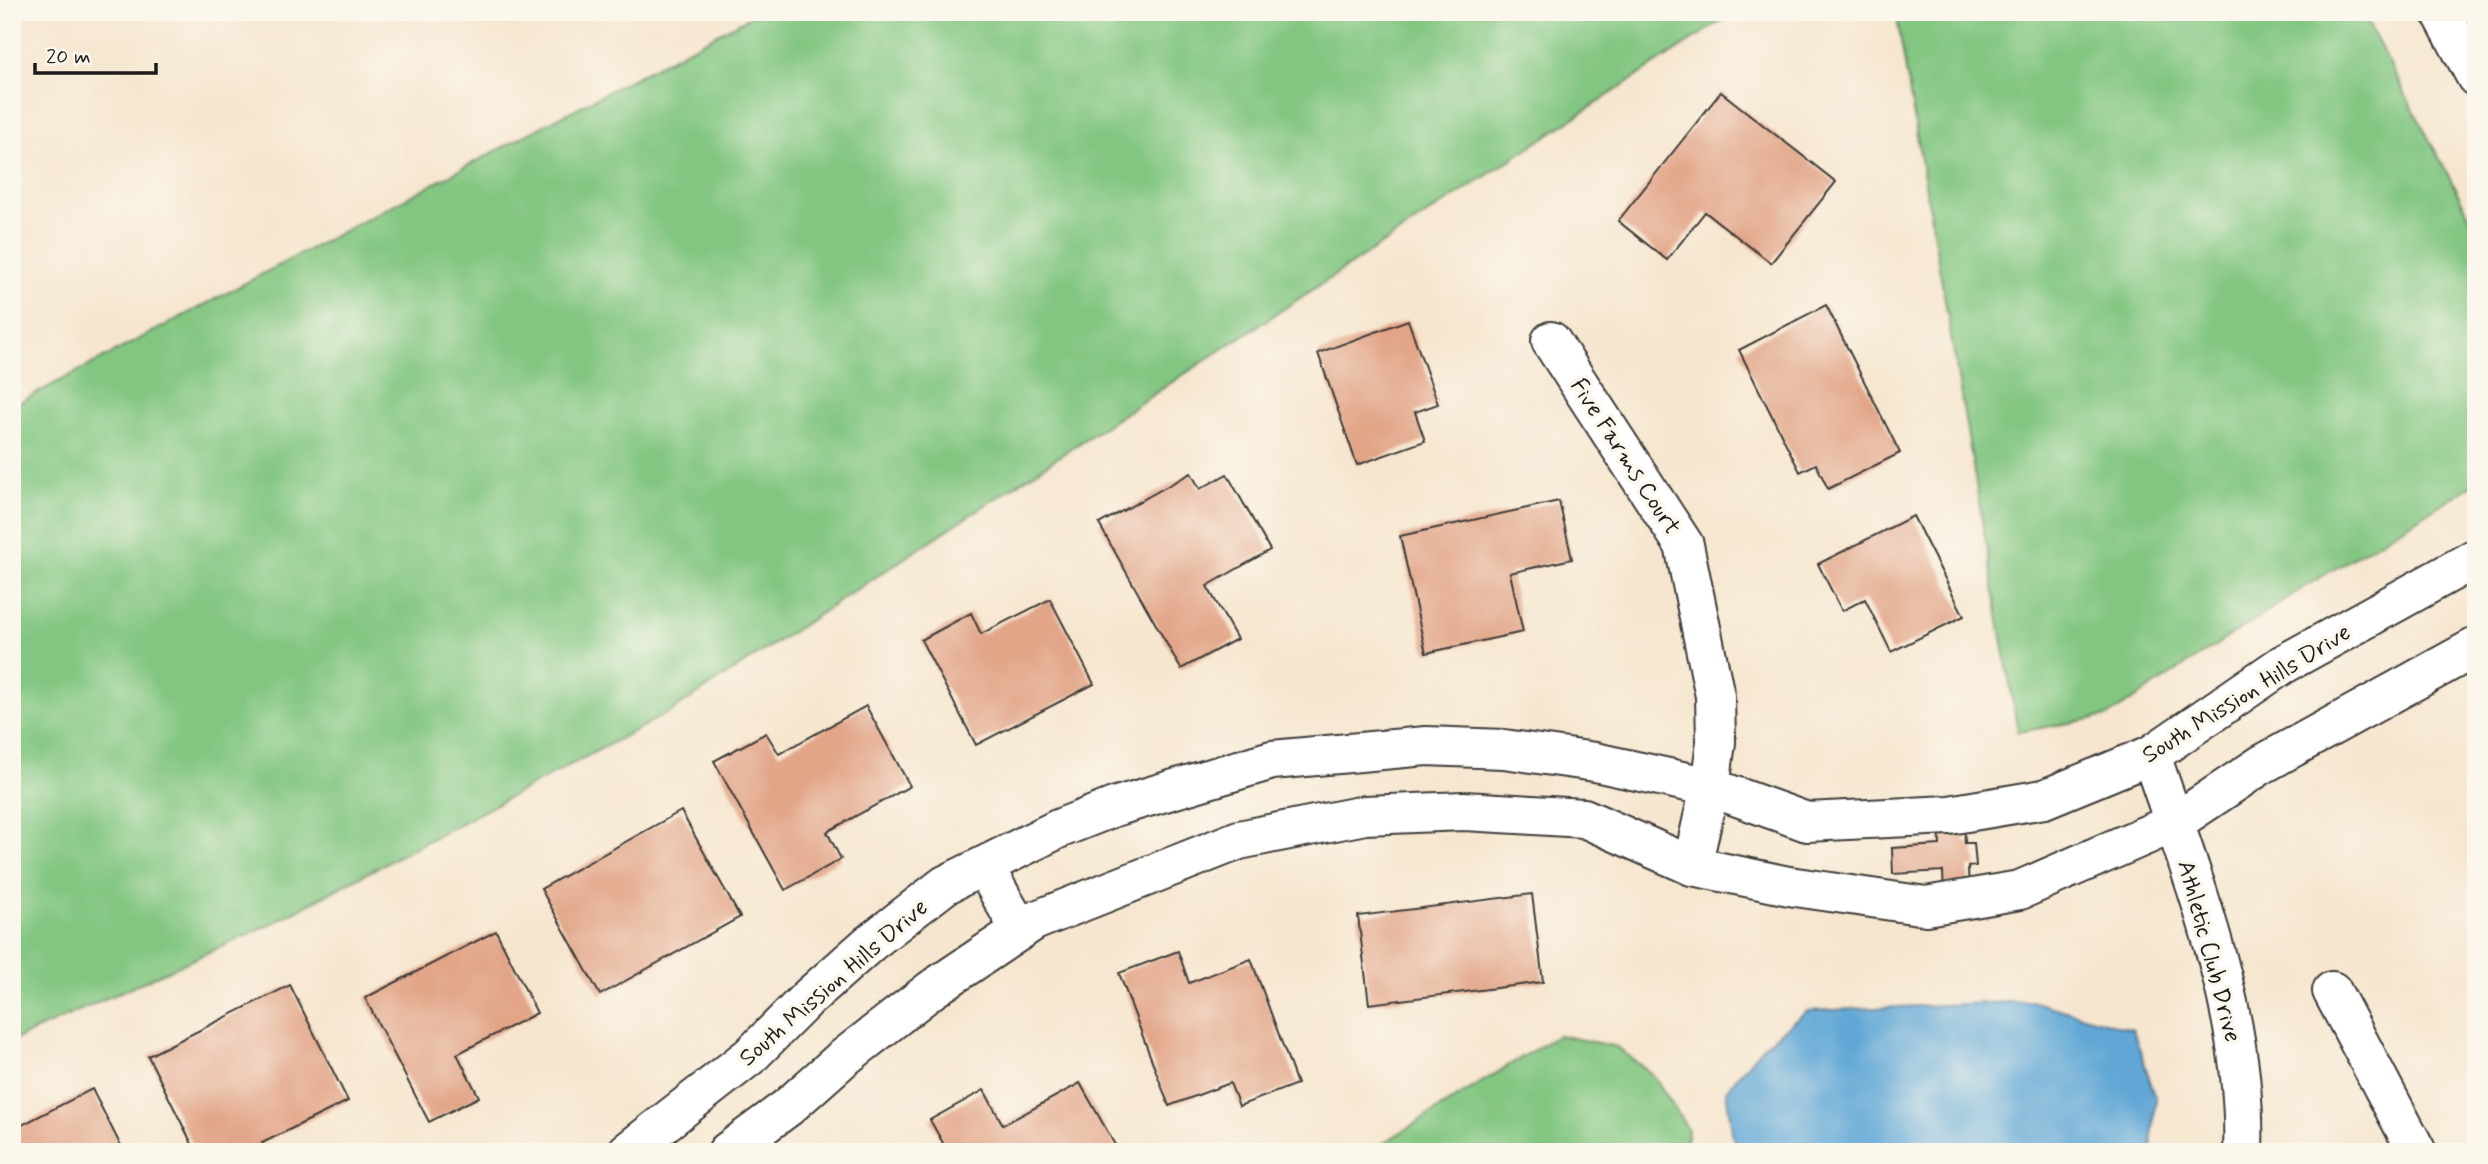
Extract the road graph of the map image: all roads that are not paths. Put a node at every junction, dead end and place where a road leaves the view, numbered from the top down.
1 (2441, 12) edge
2 (2476, 77) edge
3 (1551, 341) dead end
4 (2476, 558) edge
5 (2476, 647) edge
6 (2151, 755) junction
7 (1710, 787) junction
8 (2174, 823) junction
9 (984, 866) junction
10 (1692, 866) junction
11 (1020, 930) junction
12 (2332, 991) dead end
13 (638, 1149) edge
14 (727, 1152) edge
15 (2243, 1152) edge
16 (2417, 1152) edge

1 - 2 street
3 - 7 street, Five Farms Court
4 - 6 street, South Mission Hills Drive
5 - 8 street
6 - 7 street, South Mission Hills Drive
6 - 8 street, Athletic Club Drive
7 - 9 street, South Mission Hills Drive
7 - 10 street, Five Farms Court
8 - 10 street
8 - 15 street, Athletic Club Drive
9 - 11 street
9 - 13 street, South Mission Hills Drive
10 - 11 street
11 - 14 street
12 - 16 street

